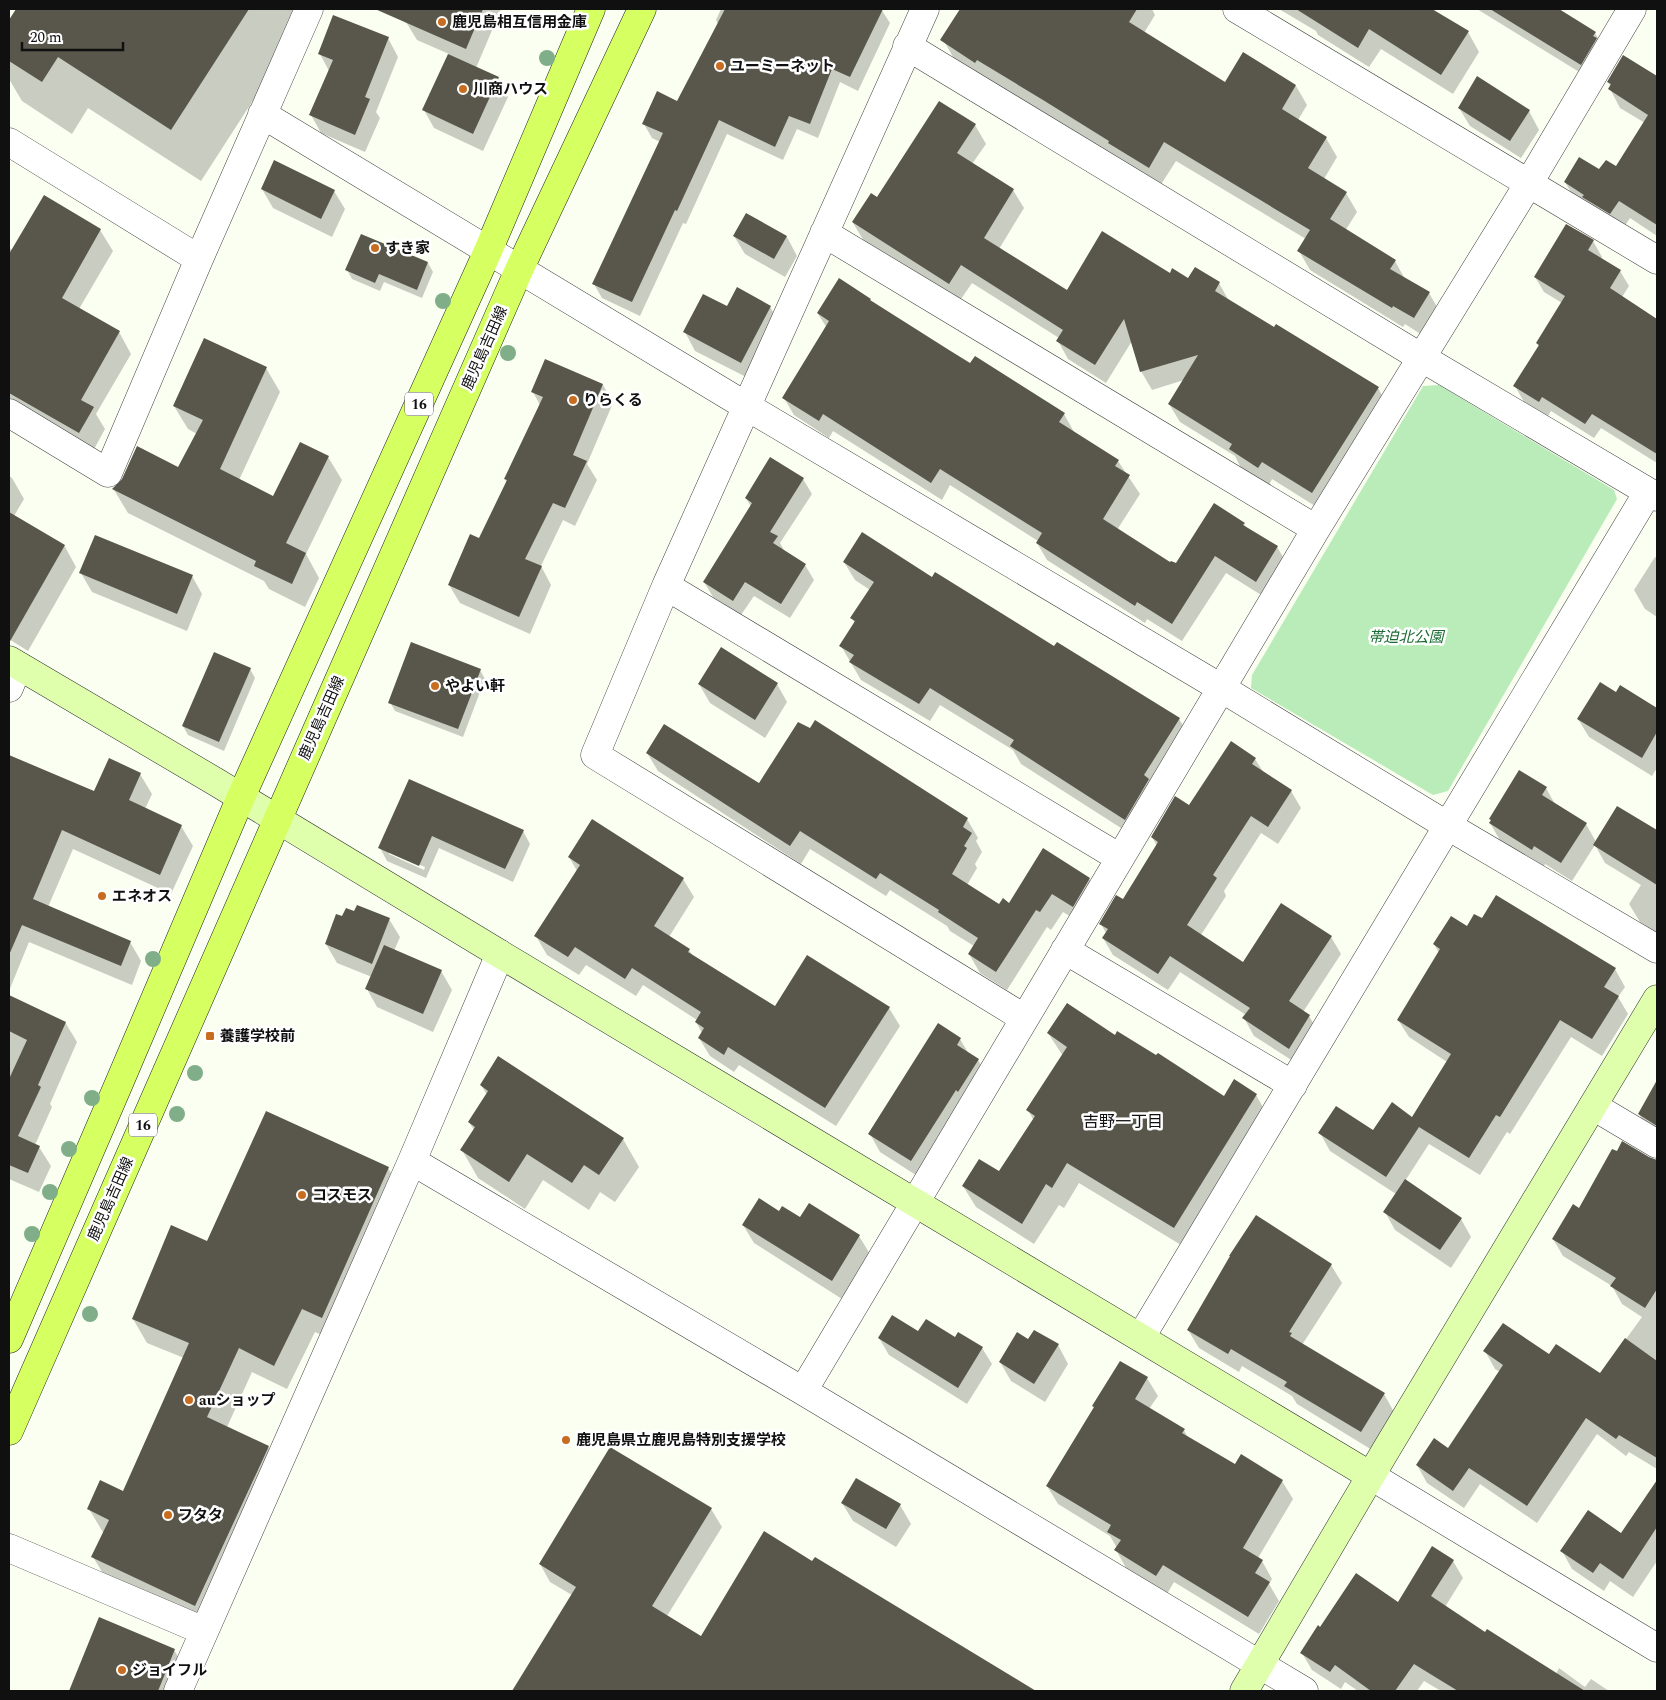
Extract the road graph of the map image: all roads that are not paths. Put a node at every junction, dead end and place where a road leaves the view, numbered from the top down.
1 (309, 9) edge
2 (591, 9) edge
3 (642, 9) edge
4 (925, 9) edge
5 (1237, 9) edge
6 (1632, 9) edge
7 (907, 46) junction
8 (262, 114) junction
9 (9, 142) edge
10 (1529, 183) junction
11 (824, 233) junction
12 (488, 251) junction
13 (199, 259) junction
14 (1657, 260) edge
15 (519, 270) junction
16 (1422, 358) junction
17 (746, 406) junction
18 (9, 413) edge
19 (1652, 494) edge
20 (1316, 529) junction
21 (666, 586) junction
22 (12, 671) edge
23 (1222, 688) junction
24 (241, 797) junction
25 (277, 820) junction
26 (1448, 826) junction
27 (1120, 858) junction
28 (1657, 949) edge
29 (1065, 950) junction
30 (500, 954) junction
31 (1657, 999) edge
32 (1024, 1018) junction
33 (1293, 1085) junction
34 (1593, 1106) junction
35 (1657, 1144) edge
36 (412, 1161) junction
37 (914, 1203) junction
38 (1141, 1337) junction
39 (9, 1338) edge
40 (804, 1391) junction
41 (9, 1431) edge
42 (1371, 1476) junction
43 (9, 1548) edge
44 (204, 1631) junction
45 (1657, 1648) edge
46 (1260, 1664) junction
47 (178, 1691) edge
48 (1244, 1691) edge
49 (1304, 1691) edge

1 - 8 street
2 - 12 main road, 16
3 - 15 main road, 鹿児島吉田線 / 16
4 - 7 street
5 - 10 street
6 - 10 street
7 - 11 street
7 - 16 street
8 - 12 street
8 - 13 street
9 - 13 street
10 - 14 street
10 - 16 street
11 - 17 street
11 - 20 street
12 - 15 street
12 - 24 main road, 16
13 - 18 street
15 - 17 street
15 - 25 main road, 鹿児島吉田線 / 16
16 - 19 street
16 - 20 street
17 - 21 street
17 - 23 street
19 - 26 street
20 - 23 street
21 - 27 street
21 - 32 street
22 - 24 street
23 - 26 street
23 - 27 street
24 - 25 street
24 - 39 main road, 16
25 - 30 street
25 - 41 main road, 鹿児島吉田線 / 16
26 - 28 street
26 - 33 street
27 - 29 street
29 - 32 street
29 - 33 street
30 - 36 street
30 - 37 street
31 - 34 street
32 - 37 street
33 - 38 street
34 - 35 street
34 - 42 street
36 - 40 street
36 - 44 street
37 - 38 street
37 - 40 street
38 - 42 street
40 - 46 street
42 - 45 street
42 - 46 street
43 - 44 street
44 - 47 street
46 - 48 street
46 - 49 street

